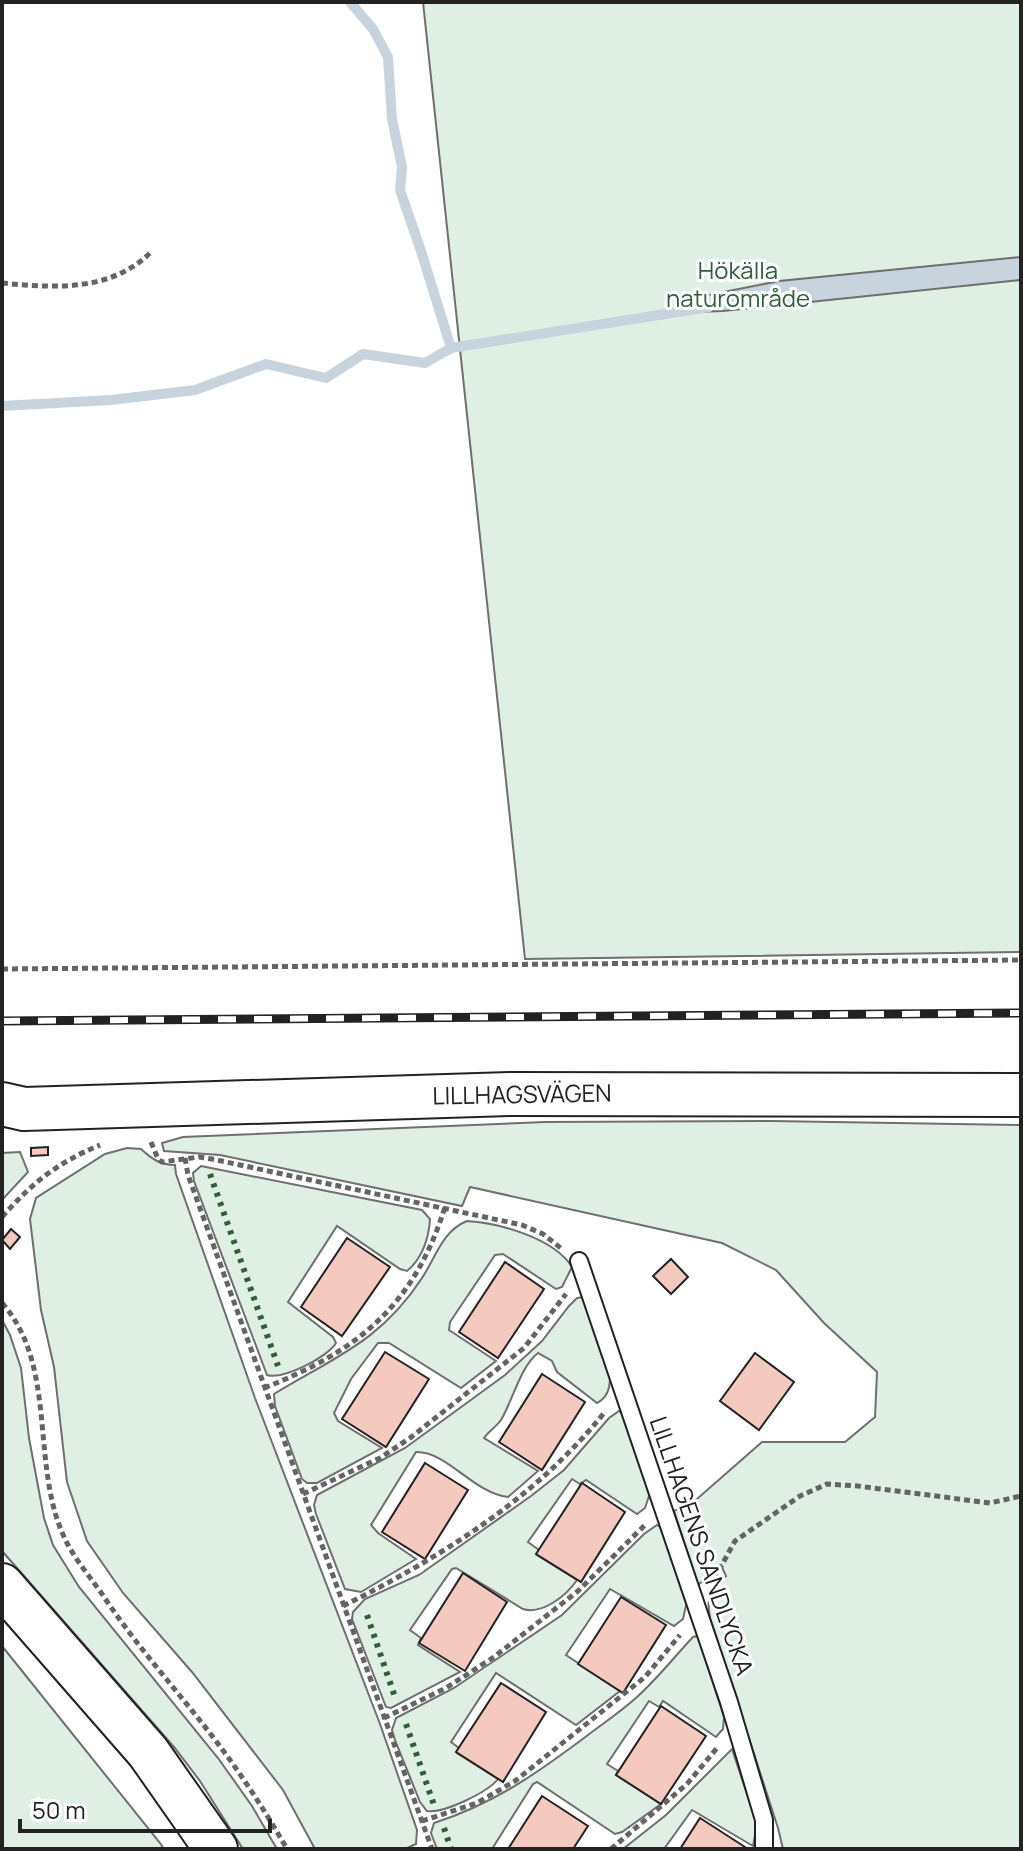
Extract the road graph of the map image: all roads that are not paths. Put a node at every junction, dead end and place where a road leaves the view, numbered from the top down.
1 (1021, 1095) edge
2 (9, 1110) edge
3 (581, 1268) road end
4 (2, 1585) edge
5 (216, 1849) edge
6 (764, 1849) edge

1 - 2 street, LILLHAGSVÄGEN
3 - 6 lane, LILLHAGENS SANDLYCKA
4 - 5 street

